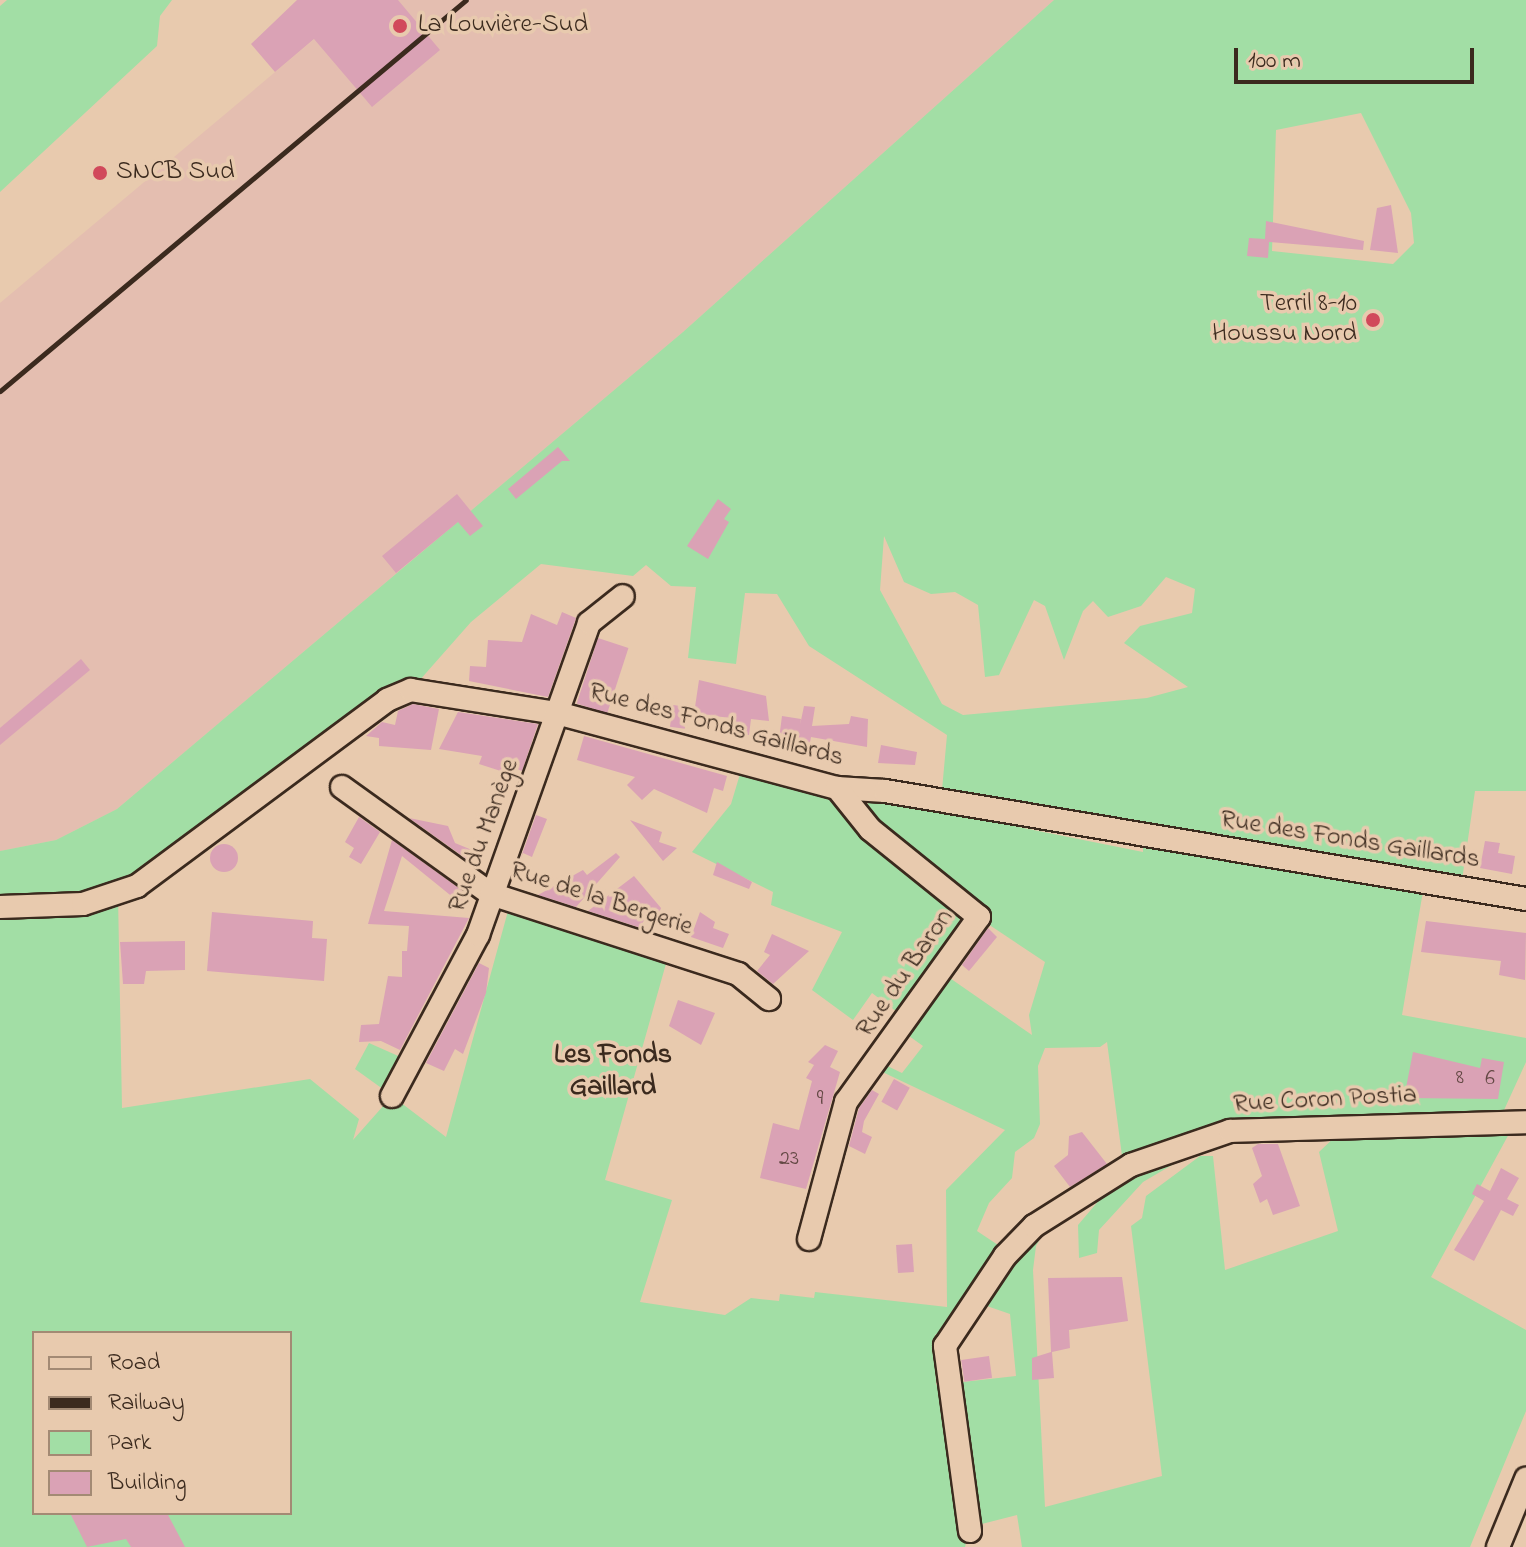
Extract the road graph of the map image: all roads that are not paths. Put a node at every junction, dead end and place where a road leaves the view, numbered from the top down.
1 (623, 596) dead end
2 (557, 713) junction
3 (342, 787) dead end
4 (837, 788) junction
5 (491, 894) junction
6 (1526, 899) edge
7 (0, 907) edge
8 (769, 999) dead end
9 (392, 1096) dead end
10 (1526, 1122) edge
11 (809, 1239) dead end
12 (1526, 1479) edge
13 (970, 1531) dead end
14 (1498, 1547) edge

1 - 2 street, Rue du Manège
2 - 4 street, Rue des Fonds Gaillards
2 - 5 street, Rue du Manège
2 - 7 street, Rue des Fonds Gaillards
3 - 5 street, Rue de la Bergerie
4 - 6 street, Rue des Fonds Gaillards
4 - 11 street, Rue du Baron
5 - 8 street, Rue de la Bergerie
5 - 9 street, Rue du Manège
10 - 13 street, Rue Coron Postia
12 - 14 street

